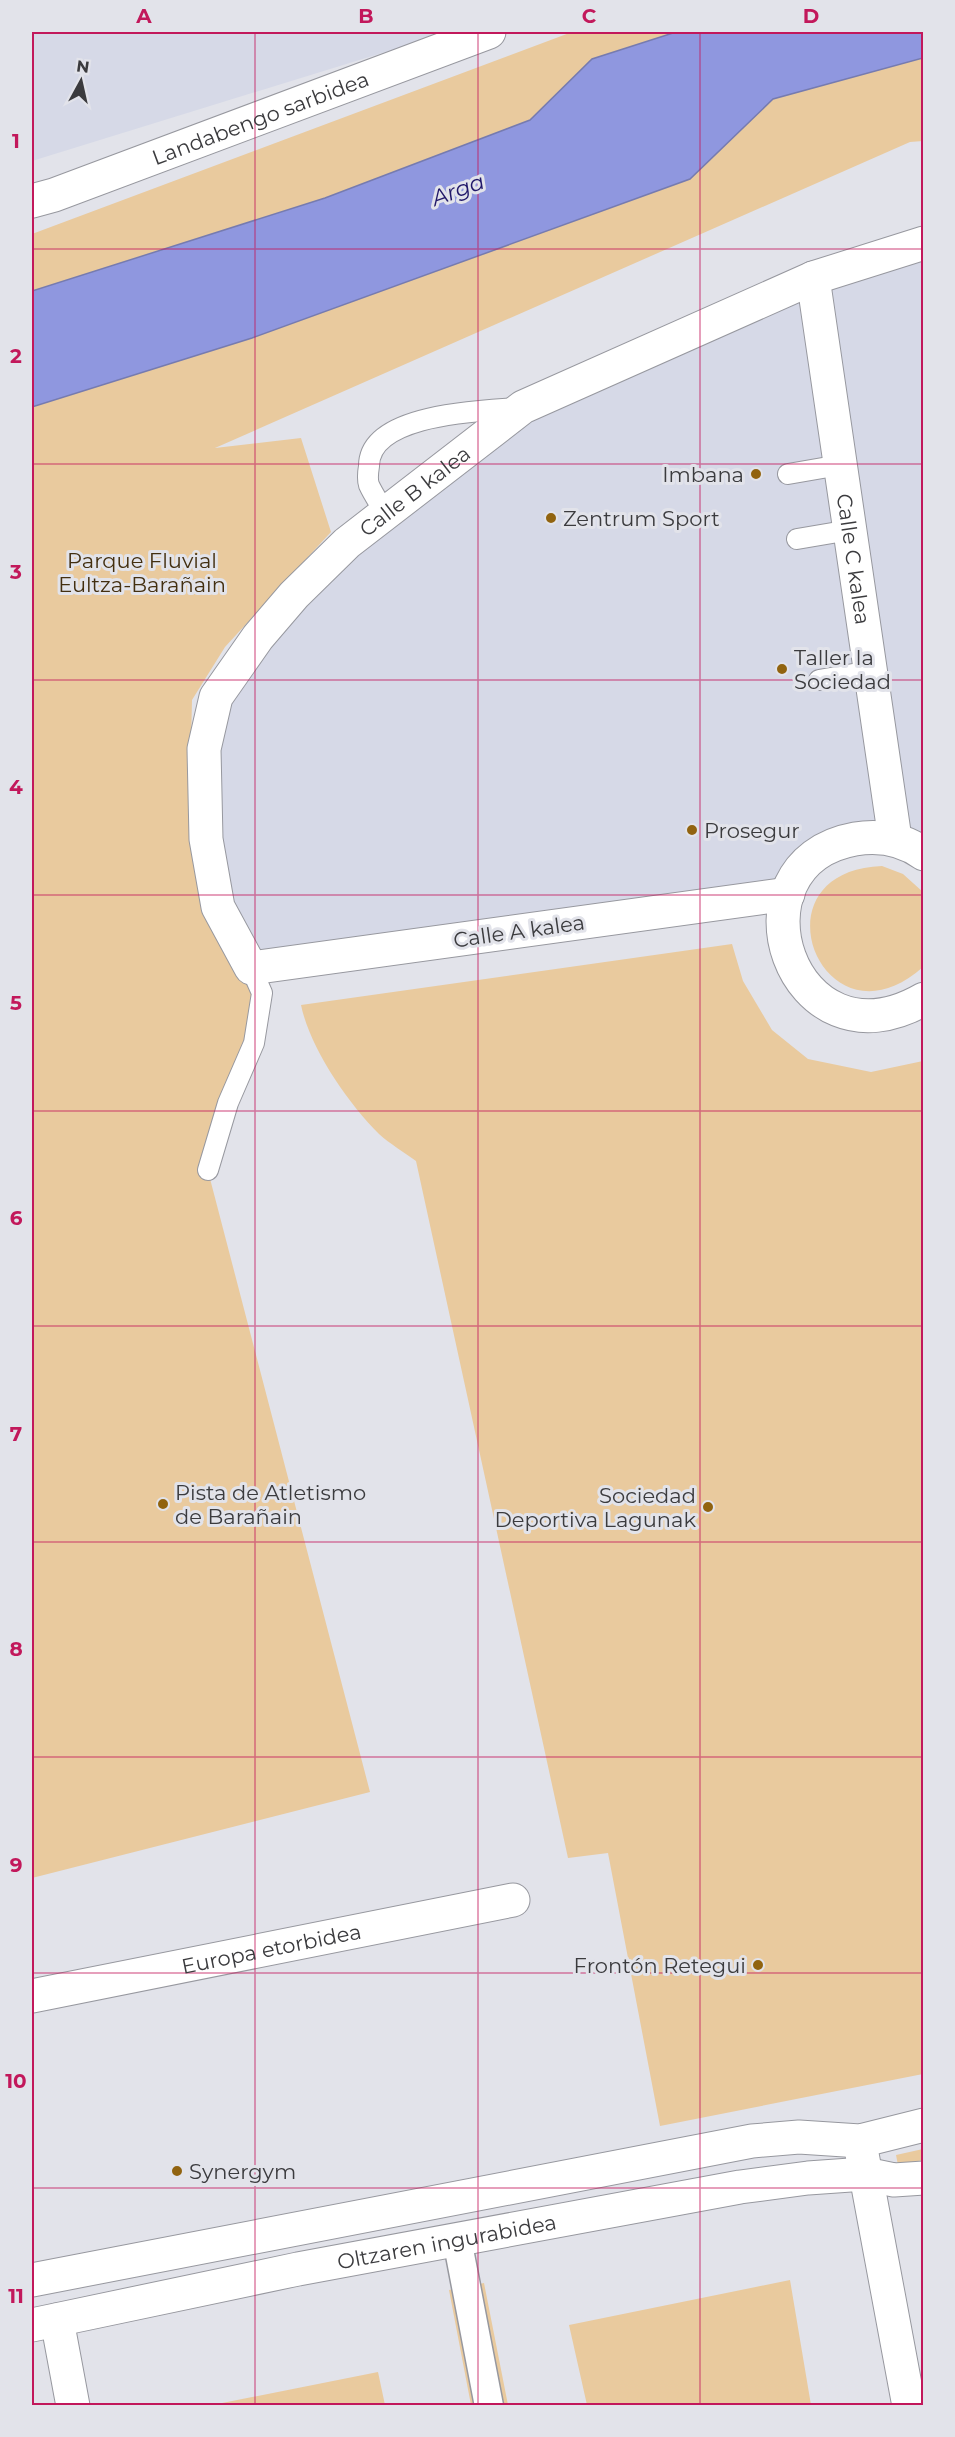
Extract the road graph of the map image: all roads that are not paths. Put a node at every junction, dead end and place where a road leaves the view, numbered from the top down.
1 (489, 32) edge
2 (32, 201) edge
3 (924, 243) edge
4 (813, 278) junction
5 (523, 407) junction
6 (840, 465) junction
7 (788, 474) dead end
8 (385, 513) junction
9 (850, 530) junction
10 (797, 539) dead end
11 (870, 671) junction
12 (819, 680) dead end
13 (895, 839) junction
14 (924, 854) edge
15 (788, 894) junction
16 (251, 968) junction
17 (924, 999) edge
18 (208, 1170) dead end
19 (513, 1900) dead end
20 (32, 1996) edge
21 (924, 2126) edge
22 (860, 2141) junction
23 (865, 2174) junction
24 (924, 2178) edge
25 (457, 2239) junction
26 (32, 2280) edge
27 (44, 2322) edge
28 (73, 2406) edge
29 (489, 2406) edge
30 (909, 2406) edge

1 - 2 main road, Landabengo sarbidea
3 - 4 main road, Calle B kalea
4 - 5 main road, Calle B kalea
4 - 6 main road, Calle C kalea
5 - 8 main road, Calle B kalea
5 - 8 lane
6 - 7 lane
6 - 9 main road, Calle C kalea
8 - 16 main road, Calle B kalea
9 - 10 lane
9 - 11 main road, Calle C kalea
11 - 12 lane
11 - 13 main road, Calle C kalea
13 - 14 main road
13 - 15 main road
15 - 16 main road, Calle A kalea
15 - 17 main road
16 - 18 lane
19 - 20 main road, Europa etorbidea
21 - 22 main road, Oltzaren ingurabidea
22 - 23 main road
22 - 26 main road, Oltzaren ingurabidea
23 - 24 main road, Oltzaren ingurabidea
23 - 25 main road, Oltzaren ingurabidea
23 - 30 main road
25 - 27 main road, Oltzaren ingurabidea
25 - 29 street
27 - 28 main road

